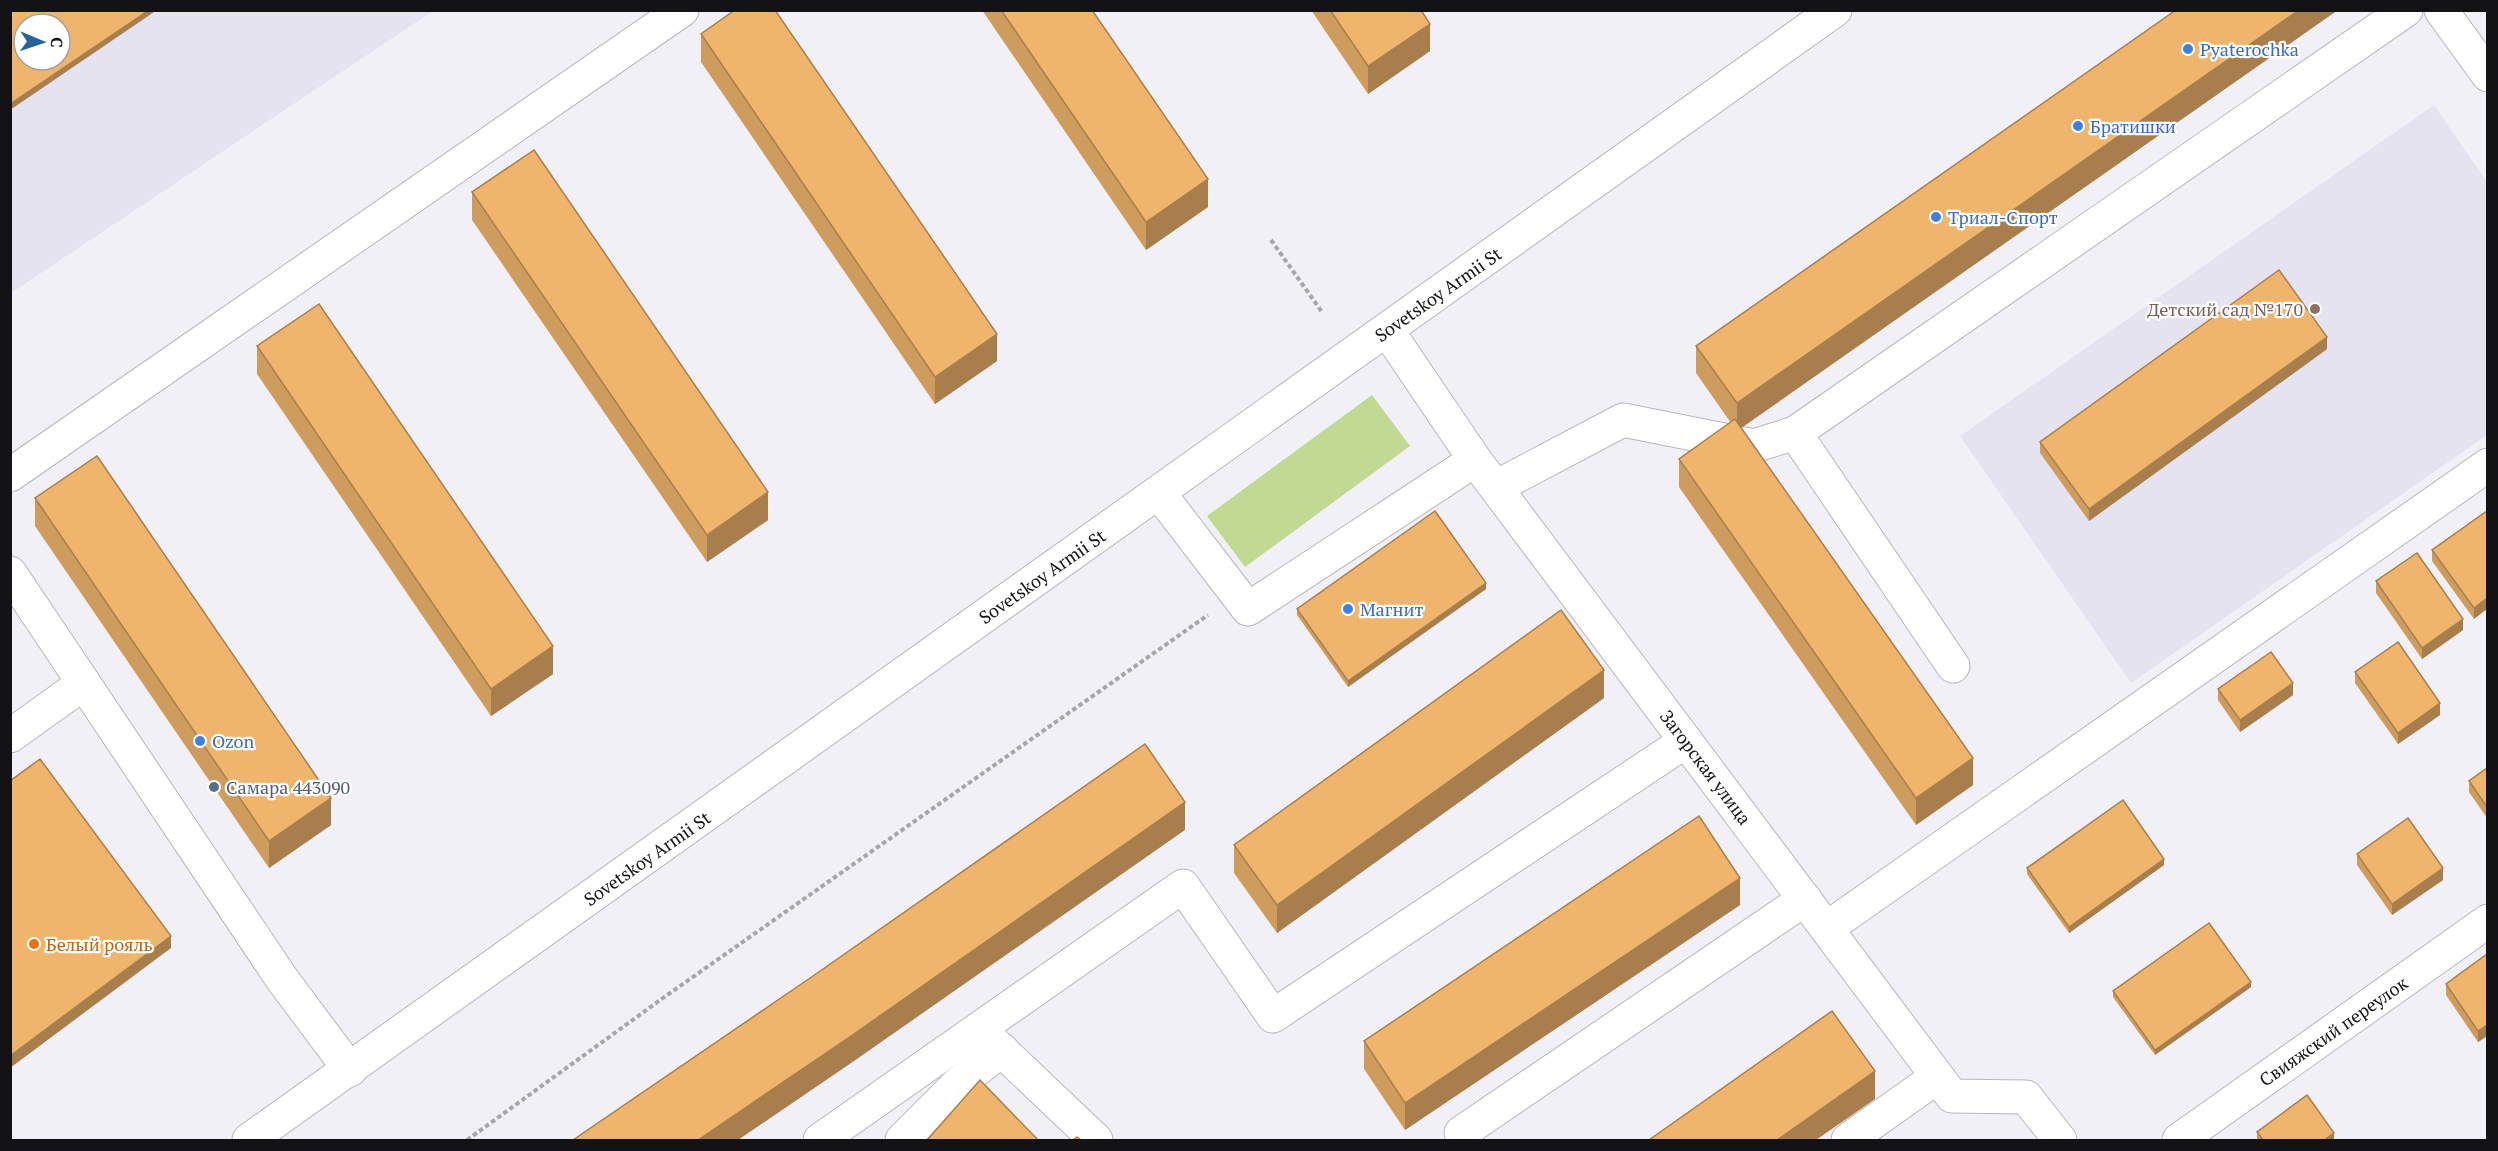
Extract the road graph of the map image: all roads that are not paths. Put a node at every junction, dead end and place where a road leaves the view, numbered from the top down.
1 (682, 10) edge
2 (1835, 10) edge
3 (2406, 10) edge
4 (2441, 10) edge
5 (2487, 75) edge
6 (1387, 330) junction
7 (1795, 434) junction
8 (1475, 460) junction
9 (2487, 465) edge
10 (10, 475) edge
11 (1496, 488) junction
12 (1159, 493) junction
13 (10, 573) edge
14 (1953, 666) dead end
15 (84, 683) junction
16 (10, 736) edge
17 (1686, 741) junction
18 (1806, 899) junction
19 (2487, 921) edge
20 (1827, 928) junction
21 (990, 1040) junction
22 (350, 1070) junction
23 (1937, 1077) junction
24 (1461, 1133) dead end
25 (249, 1140) edge
26 (820, 1140) edge
27 (902, 1140) edge
28 (1096, 1140) edge
29 (1848, 1140) edge
30 (2061, 1140) edge
31 (2179, 1140) edge

1 - 10 street
2 - 6 street, Sovetskoy Armii St
3 - 7 street
4 - 5 street
6 - 8 street, Загорская улица
6 - 12 street, Sovetskoy Armii St
7 - 11 street
7 - 14 street
8 - 11 street, Загорская улица
8 - 12 street
9 - 20 street
11 - 17 street, Загорская улица
12 - 22 street, Sovetskoy Armii St
13 - 15 street
15 - 16 street
15 - 22 street
17 - 18 street, Загорская улица
17 - 21 street
18 - 20 street, Загорская улица
18 - 24 street
19 - 31 street, Свияжский переулок
20 - 23 street, Загорская улица
21 - 26 street
21 - 27 street
21 - 28 street
22 - 25 street, Sovetskoy Armii St
23 - 29 street
23 - 30 street, Загорская улица

